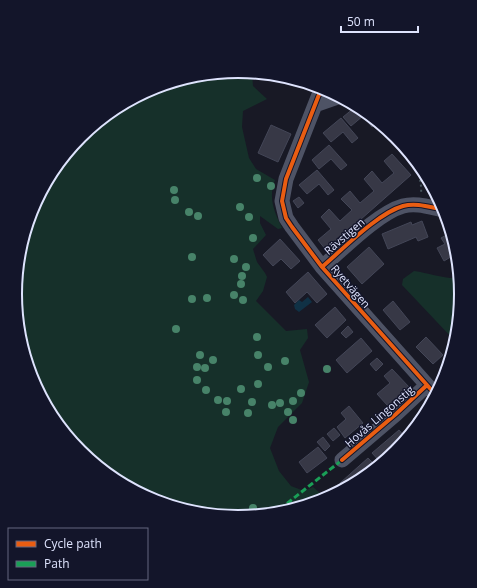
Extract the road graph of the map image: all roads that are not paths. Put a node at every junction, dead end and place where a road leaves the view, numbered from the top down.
1 (320, 93) edge
2 (332, 99) edge
3 (315, 105) junction
4 (438, 209) edge
5 (322, 267) junction
6 (431, 390) edge
7 (342, 460) dead end

1 - 3 street, Ryetvägen
2 - 3 street
3 - 5 street, Ryetvägen
4 - 5 street, Rävstigen
5 - 6 street, Ryetvägen
6 - 7 street, Hovås Lingonstig

